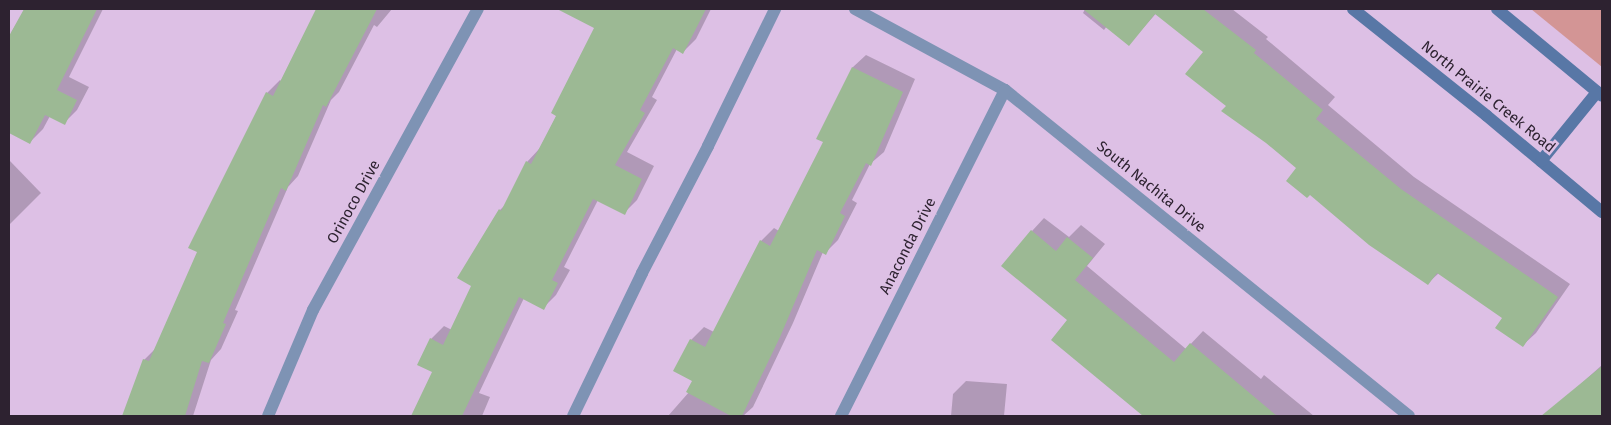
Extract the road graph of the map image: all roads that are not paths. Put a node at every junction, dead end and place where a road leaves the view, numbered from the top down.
1 (478, 9) edge
2 (775, 9) edge
3 (854, 9) edge
4 (1353, 9) edge
5 (1497, 9) edge
6 (1005, 90) junction
7 (1600, 94) edge
8 (1541, 162) junction
9 (1602, 212) edge
10 (268, 416) edge
11 (573, 416) edge
12 (841, 416) edge
13 (1409, 416) edge

1 - 10 street, Orinoco Drive
2 - 11 street
3 - 6 street, South Nachita Drive
4 - 8 main road, North Prairie Creek Road
5 - 7 main road
6 - 12 street, Anaconda Drive
6 - 13 street, South Nachita Drive
7 - 8 main road
8 - 9 main road, North Prairie Creek Road

